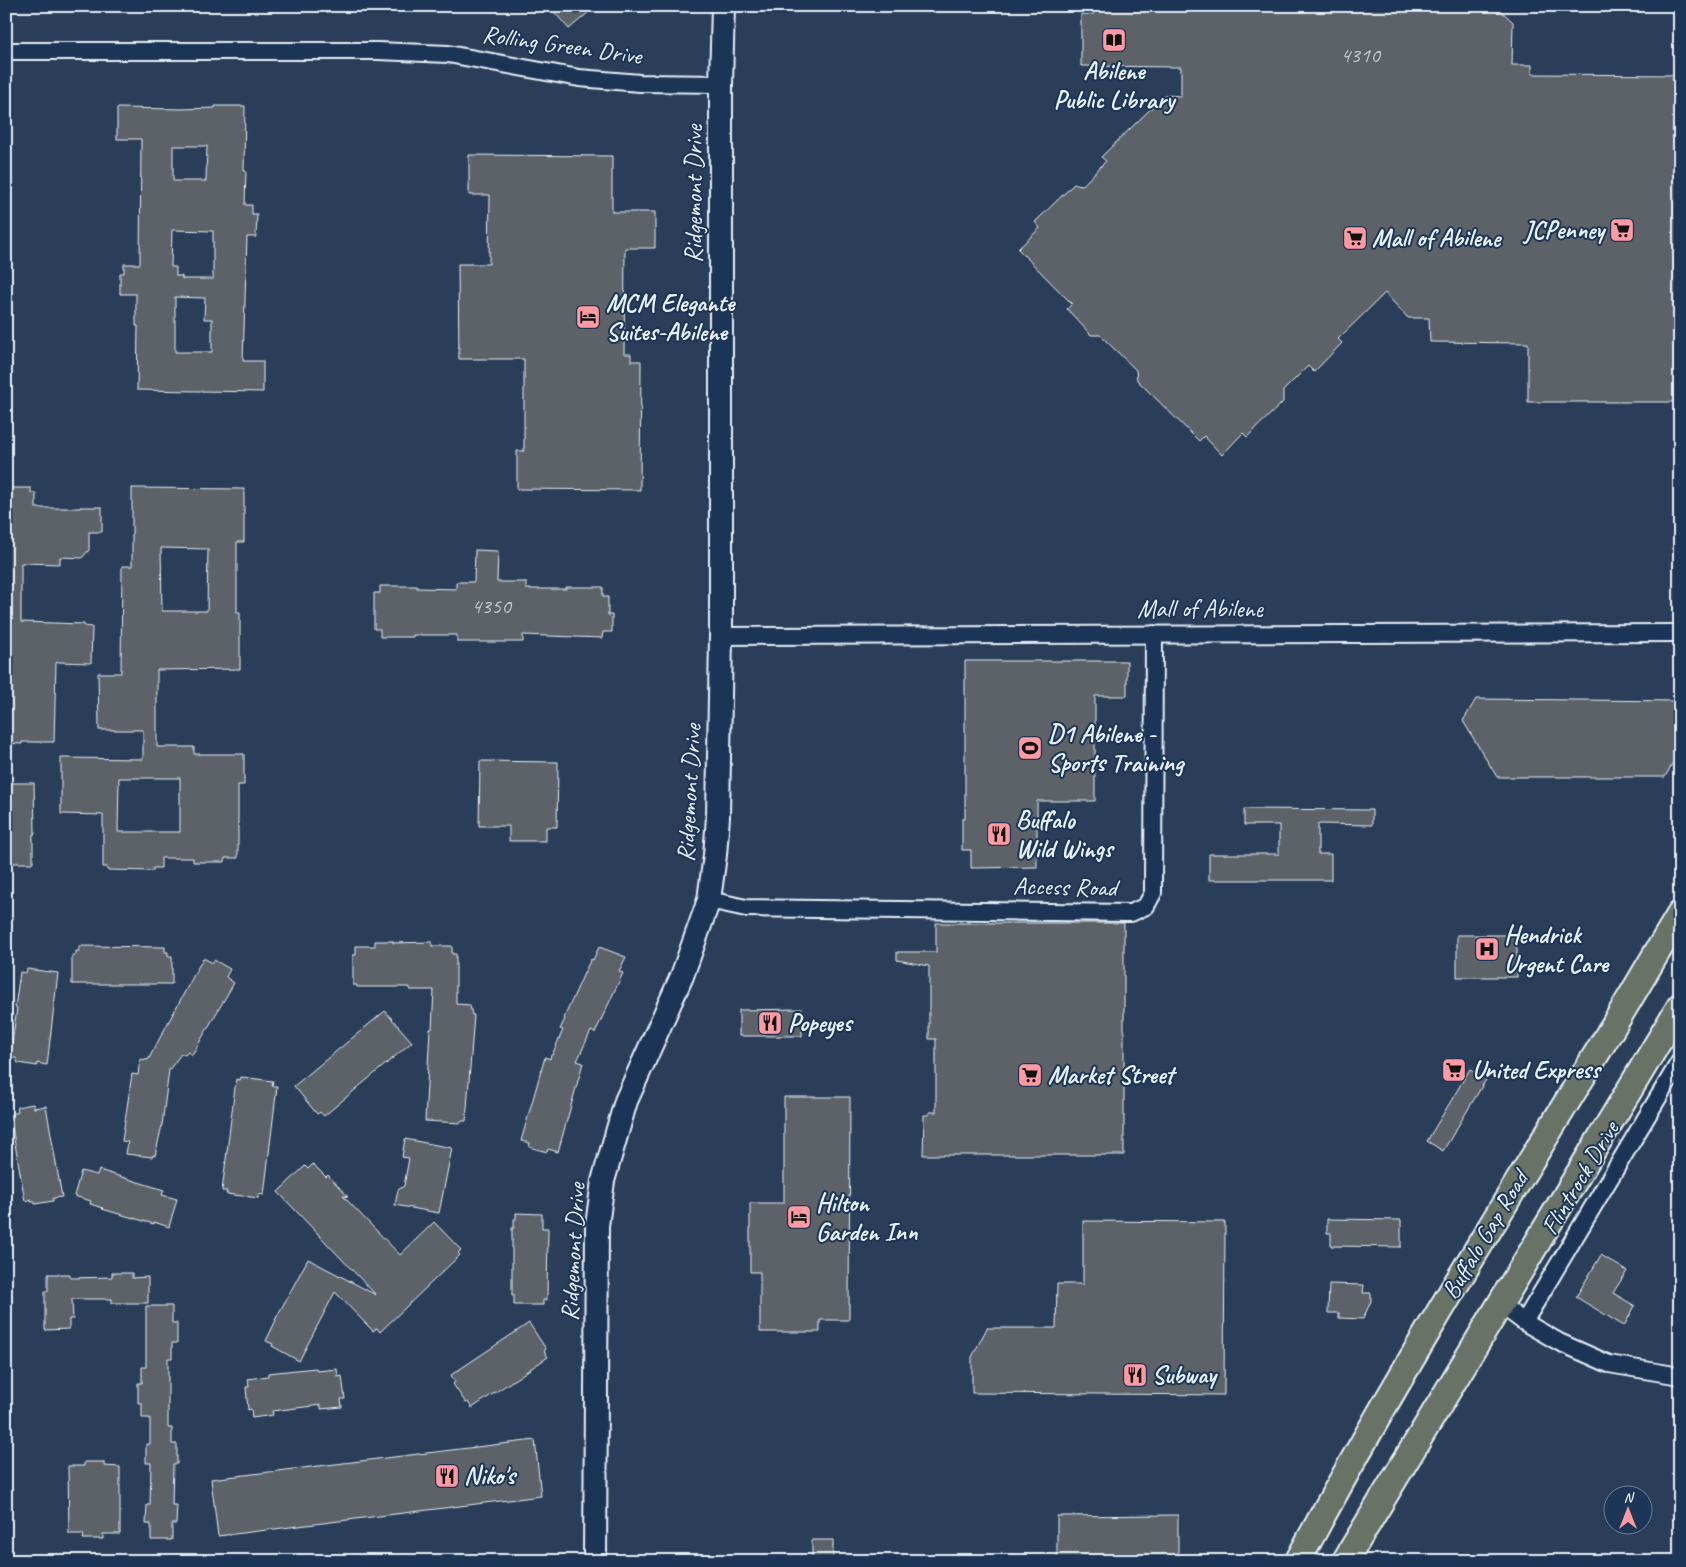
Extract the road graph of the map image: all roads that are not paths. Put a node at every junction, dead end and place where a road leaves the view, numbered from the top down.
1 (723, 6) edge
2 (6, 50) edge
3 (721, 84) junction
4 (1680, 633) edge
5 (1154, 634) junction
6 (721, 636) junction
7 (710, 900) junction
8 (1680, 914) edge
9 (1680, 1006) edge
10 (1680, 1060) edge
11 (1500, 1304) junction
12 (1524, 1322) junction
13 (1680, 1376) edge
14 (595, 1561) edge
15 (1298, 1561) edge
16 (1345, 1561) edge

1 - 3 street, Ridgemont Drive
2 - 3 street, Rolling Green Drive
3 - 6 street, Ridgemont Drive
4 - 5 street, Mall of Abilene
5 - 6 street, Mall of Abilene
5 - 7 street, Access Road
6 - 7 street, Ridgemont Drive
7 - 14 street, Ridgemont Drive
8 - 15 main road, Buffalo Gap Road
9 - 11 main road, Buffalo Gap Road
10 - 12 street, Flintrock Drive
11 - 12 street
11 - 16 main road, Buffalo Gap Road
12 - 13 street

